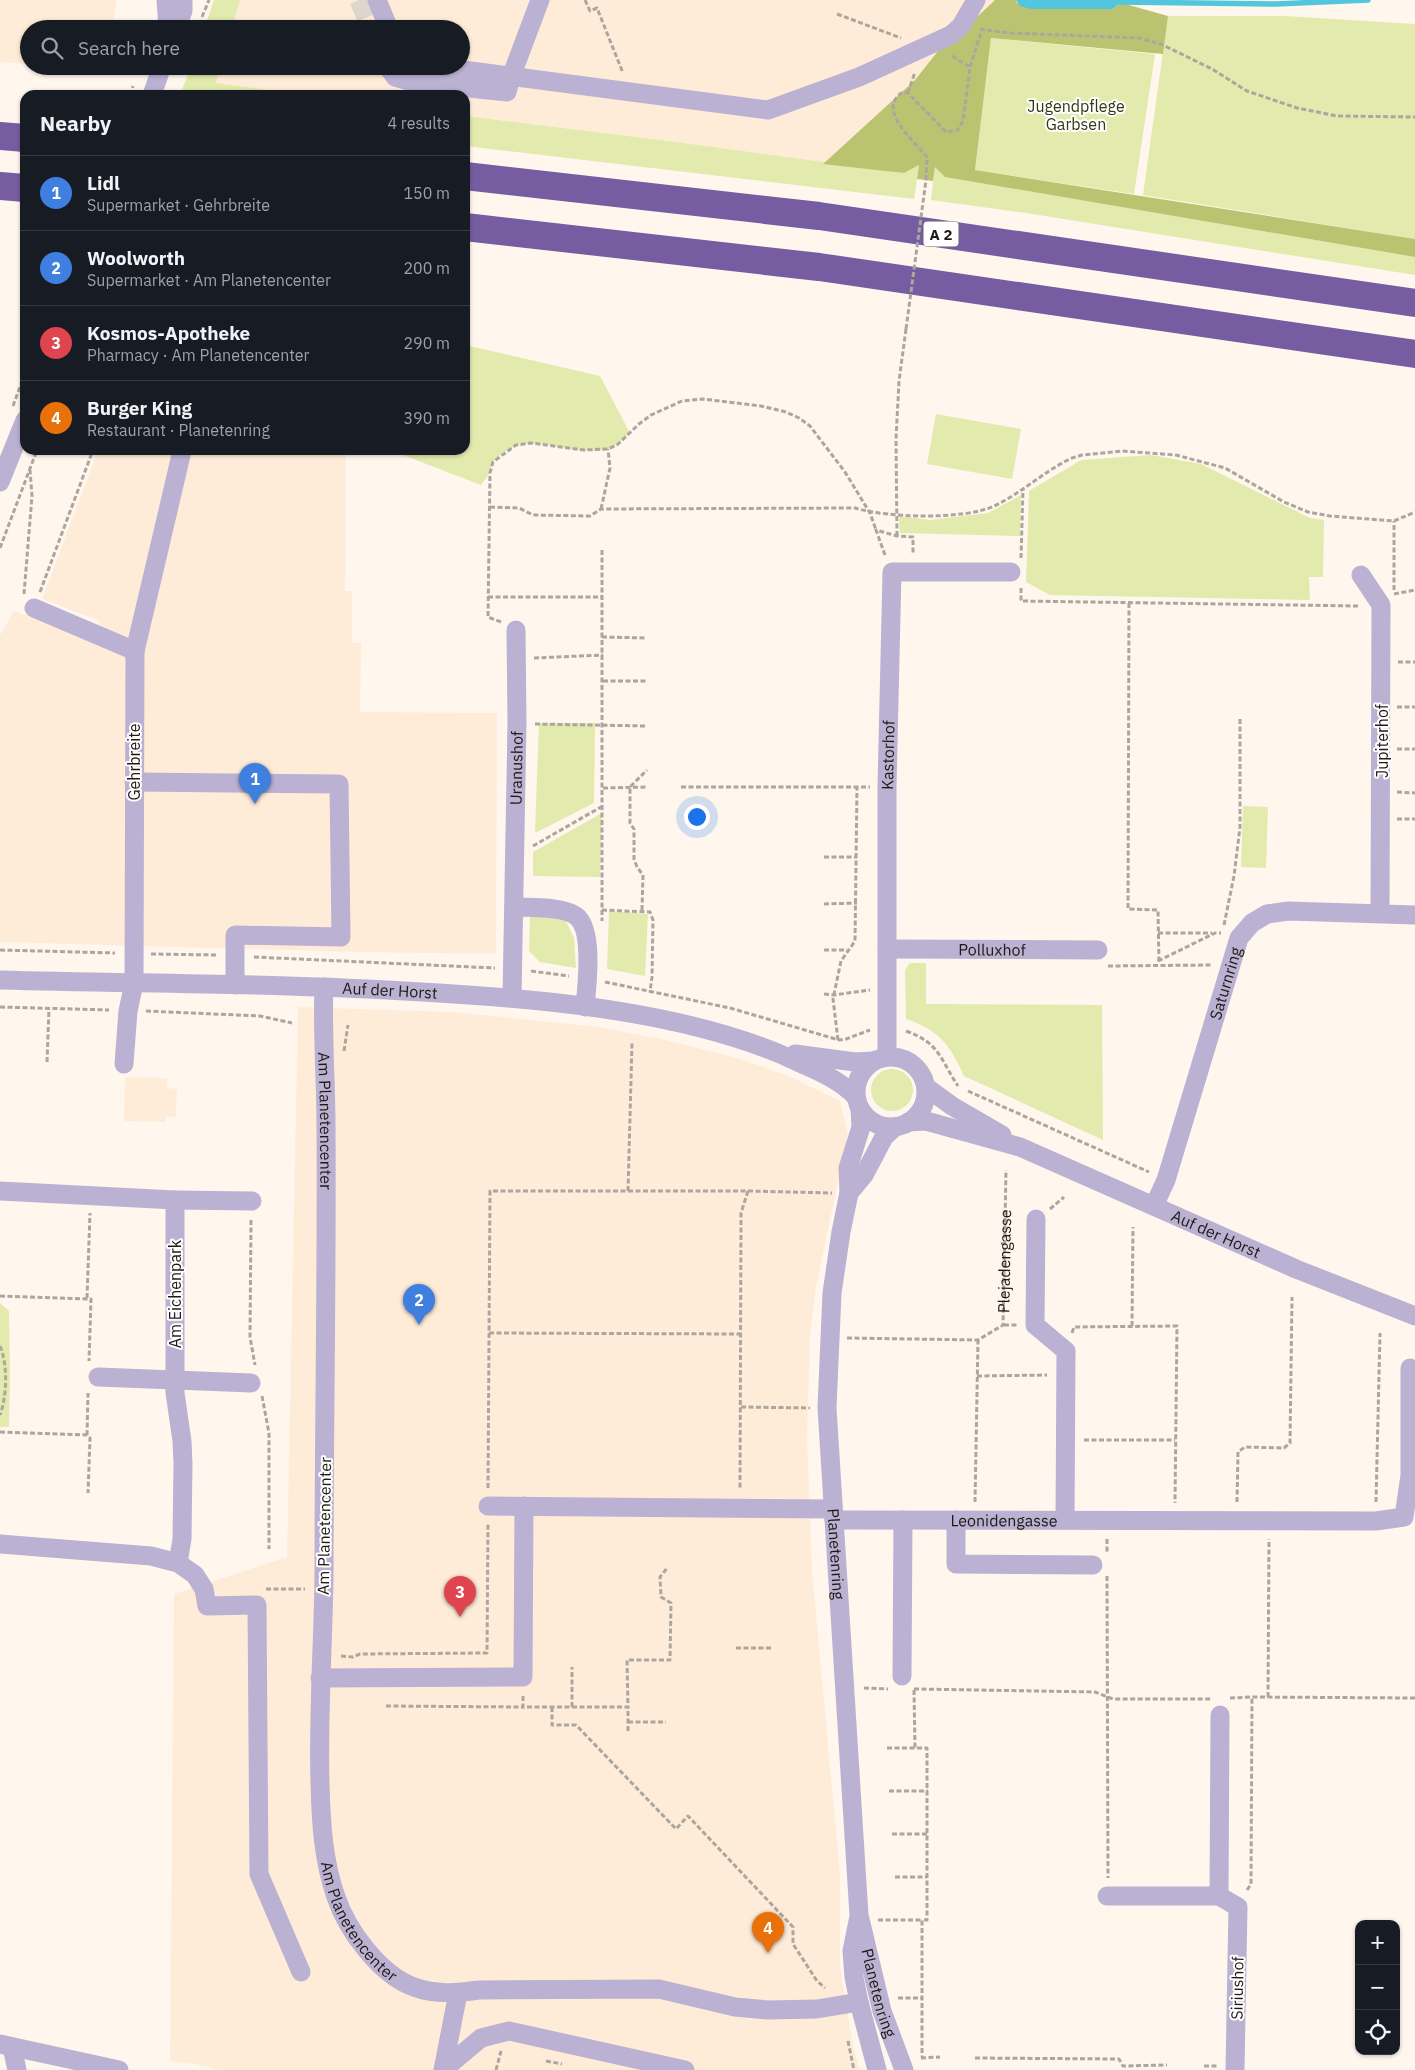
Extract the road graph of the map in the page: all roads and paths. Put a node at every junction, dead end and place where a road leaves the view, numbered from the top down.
1 (166, 0) edge
2 (183, 0) edge
3 (377, 0) edge
4 (540, 0) edge
5 (585, 0) edge
6 (976, 0) edge
7 (167, 20) edge
8 (180, 20) edge
9 (385, 20) edge
10 (985, 22) dead end
11 (961, 26) junction
12 (982, 29) junction
13 (470, 71) edge
14 (159, 75) edge
15 (394, 75) edge
16 (510, 77) junction
17 (154, 90) edge
18 (631, 92) junction
19 (1415, 118) edge
20 (0, 136) edge
21 (20, 138) edge
22 (470, 177) edge
23 (0, 186) edge
24 (20, 188) edge
25 (470, 228) edge
26 (1415, 303) edge
27 (1415, 354) edge
28 (20, 432) edge
29 (608, 449) junction
30 (35, 455) edge
31 (91, 455) edge
32 (181, 455) edge
33 (30, 470) junction
34 (0, 482) edge
35 (1024, 488) junction
36 (490, 507) junction
37 (601, 510) junction
38 (1415, 512) edge
39 (870, 513) junction
40 (897, 514) junction
41 (1394, 521) junction
42 (876, 530) junction
43 (897, 536) junction
44 (0, 548) edge
45 (602, 550) dead end
46 (892, 572) junction
47 (913, 572) junction
48 (1016, 572) junction
49 (1361, 575) dead end
50 (488, 597) junction
51 (602, 597) junction
52 (1388, 600) junction
53 (1129, 603) junction
54 (34, 608) junction
55 (516, 630) joint
56 (602, 637) junction
57 (647, 638) dead end
58 (135, 651) junction
59 (603, 654) junction
60 (516, 658) junction
61 (603, 681) junction
62 (647, 681) dead end
63 (1240, 717) dead end
64 (517, 723) junction
65 (602, 726) junction
66 (646, 726) dead end
67 (646, 770) dead end
68 (134, 782) junction
69 (630, 787) junction
70 (647, 787) dead end
71 (681, 787) dead end
72 (857, 787) junction
73 (888, 787) junction
74 (603, 788) junction
75 (602, 807) junction
76 (515, 856) junction
77 (824, 857) dead end
78 (857, 857) junction
79 (857, 903) junction
80 (824, 904) dead end
81 (514, 907) junction
82 (602, 910) junction
83 (642, 910) junction
84 (1380, 913) junction
85 (1415, 914) edge
86 (602, 928) dead end
87 (1158, 933) junction
88 (1214, 933) junction
89 (1222, 933) junction
90 (1242, 934) junction
91 (887, 948) junction
92 (0, 950) edge
93 (824, 950) dead end
94 (848, 950) junction
95 (1098, 950) joint
96 (134, 953) junction
97 (235, 956) junction
98 (1158, 963) junction
99 (1230, 965) junction
100 (513, 969) junction
101 (587, 979) junction
102 (0, 980) edge
103 (134, 983) junction
104 (235, 984) junction
105 (324, 987) junction
106 (887, 989) junction
107 (650, 992) junction
108 (824, 994) dead end
109 (834, 994) junction
110 (512, 998) junction
111 (585, 1006) junction
112 (49, 1009) dead end
113 (348, 1025) dead end
114 (887, 1029) junction
115 (839, 1040) junction
116 (632, 1043) dead end
117 (774, 1051) junction
118 (344, 1054) dead end
119 (880, 1059) junction
120 (48, 1062) dead end
121 (124, 1064) dead end
122 (926, 1087) junction
123 (858, 1103) junction
124 (902, 1124) junction
125 (1020, 1147) junction
126 (1006, 1170) dead end
127 (1166, 1180) junction
128 (0, 1191) edge
129 (628, 1191) junction
130 (748, 1191) junction
131 (849, 1193) junction
132 (90, 1195) junction
133 (175, 1200) junction
134 (252, 1202) dead end
135 (1154, 1206) junction
136 (1036, 1219) dead end
137 (1133, 1227) dead end
138 (0, 1296) edge
139 (1292, 1297) dead end
140 (1415, 1316) edge
141 (1132, 1326) junction
142 (489, 1333) junction
143 (1380, 1333) dead end
144 (740, 1334) junction
145 (829, 1338) junction
146 (978, 1340) junction
147 (0, 1346) edge
148 (1066, 1351) junction
149 (1410, 1368) dead end
150 (1066, 1375) junction
151 (977, 1376) junction
152 (98, 1377) dead end
153 (175, 1380) junction
154 (251, 1383) dead end
155 (741, 1407) junction
156 (827, 1408) junction
157 (0, 1414) edge
158 (0, 1432) edge
159 (1066, 1440) junction
160 (1176, 1440) junction
161 (88, 1493) dead end
162 (488, 1506) junction
163 (524, 1506) junction
164 (740, 1510) junction
165 (833, 1515) junction
166 (903, 1520) junction
167 (965, 1520) junction
168 (1065, 1520) junction
169 (1107, 1520) junction
170 (1175, 1520) junction
171 (1237, 1520) junction
172 (1270, 1520) junction
173 (1376, 1521) junction
174 (0, 1544) edge
175 (178, 1564) junction
176 (1102, 1564) junction
177 (668, 1567) dead end
178 (323, 1592) junction
179 (261, 1597) junction
180 (736, 1648) dead end
181 (771, 1648) dead end
182 (337, 1652) dead end
183 (572, 1667) dead end
184 (320, 1678) junction
185 (523, 1678) junction
186 (904, 1686) junction
187 (843, 1688) junction
188 (1108, 1697) junction
189 (1252, 1697) junction
190 (1268, 1697) junction
191 (1415, 1698) edge
192 (1219, 1704) junction
193 (386, 1706) dead end
194 (523, 1707) junction
195 (552, 1707) junction
196 (572, 1707) junction
197 (628, 1707) junction
198 (628, 1722) junction
199 (666, 1722) dead end
200 (628, 1731) dead end
201 (887, 1748) dead end
202 (915, 1748) junction
203 (890, 1791) dead end
204 (928, 1791) junction
205 (892, 1834) dead end
206 (927, 1834) junction
207 (895, 1877) dead end
208 (927, 1877) junction
209 (1108, 1896) joint
210 (1219, 1896) junction
211 (1238, 1907) junction
212 (859, 1915) junction
213 (878, 1920) dead end
214 (922, 1920) junction
215 (301, 1972) dead end
216 (458, 1993) junction
217 (892, 1997) dead end
218 (922, 1998) junction
219 (850, 2003) junction
220 (481, 2038) junction
221 (6, 2046) edge
222 (922, 2057) junction
223 (940, 2057) dead end
224 (975, 2058) dead end
225 (1167, 2065) dead end
226 (906, 2068) edge
227 (17, 2070) edge
228 (119, 2070) edge
229 (443, 2070) edge
230 (468, 2070) edge
231 (685, 2070) edge
232 (877, 2070) edge
233 (1236, 2070) edge

1 - 7 street
2 - 8 street
3 - 9 street
4 - 16 street
5 - 18 path
6 - 11 street
10 - 12 path
11 - 12 path
11 - 18 street
12 - 19 path
12 - 40 path, bridge
13 - 16 street
14 - 17 street
15 - 16 street
16 - 18 street
20 - 21 highway
22 - 26 highway, A 2
23 - 24 highway
25 - 27 highway
28 - 34 street
29 - 36 path
29 - 37 path
29 - 39 path
30 - 33 path
31 - 54 path
32 - 58 street, Gehrbreite
33 - 44 path
33 - 54 path
35 - 40 path
35 - 41 path
35 - 48 path
36 - 37 path
36 - 50 path
37 - 39 path
38 - 41 path
39 - 40 path
39 - 42 path
40 - 43 path
41 - 52 path
42 - 43 path
42 - 46 path
43 - 47 path
45 - 51 path
46 - 47 street
46 - 73 street, Kastorhof
47 - 48 street
48 - 53 path
49 - 52 street
50 - 51 path
50 - 55 path
51 - 56 path
52 - 53 path
52 - 84 street, Jupiterhof
53 - 87 path
54 - 58 street
55 - 60 street, Uranushof
56 - 57 path
56 - 59 path
58 - 68 street, Gehrbreite
59 - 60 path
59 - 61 path
60 - 64 street, Uranushof
61 - 62 path
61 - 65 path
63 - 89 path
64 - 65 path
64 - 76 street, Uranushof
65 - 66 path
65 - 74 path
67 - 69 path
68 - 96 street, Gehrbreite
68 - 97 street
69 - 70 path
69 - 74 path
69 - 83 path
71 - 72 path
72 - 73 path
72 - 78 path
73 - 91 street, Kastorhof
74 - 75 path
75 - 76 path
75 - 82 path
76 - 81 street, Uranushof
77 - 78 path
78 - 79 path
79 - 80 path
79 - 94 path
81 - 100 street, Uranushof
81 - 101 street
82 - 83 path
82 - 86 path
83 - 107 path
84 - 85 street, Saturnring
84 - 90 street, Saturnring
87 - 88 path
87 - 98 path
88 - 89 path
88 - 98 path
89 - 90 path
90 - 99 street, Saturnring
91 - 95 street, Polluxhof
91 - 106 street, Kastorhof
92 - 96 path
93 - 94 path
94 - 109 path
95 - 98 path
96 - 97 path
96 - 103 street, Gehrbreite
97 - 100 path
97 - 104 street
98 - 99 path
99 - 127 street, Saturnring
100 - 101 path
100 - 110 street, Uranushof
101 - 107 path
101 - 111 street
102 - 103 street, Auf der Horst
103 - 104 street, Auf der Horst
103 - 121 street, Gehrbreite
104 - 105 street, Auf der Horst
105 - 110 street, Auf der Horst
105 - 178 street, Am Planetencenter
106 - 109 path
106 - 114 street, Kastorhof
107 - 115 path
108 - 109 path
109 - 115 path
110 - 111 street, Auf der Horst
111 - 117 street, Auf der Horst
112 - 120 path
113 - 118 path
114 - 115 path
114 - 119 street, Kastorhof
114 - 127 path
116 - 129 path
117 - 119 street, Auf der Horst
117 - 123 street, Auf der Horst
119 - 122 street
119 - 123 street
122 - 124 street
122 - 125 street, Auf der Horst
123 - 124 street
123 - 131 street, Planetenring
124 - 125 street, Auf der Horst
124 - 131 street, Planetenring
125 - 135 street, Auf der Horst
126 - 146 path, Plejadengasse
127 - 135 street, Saturnring
128 - 132 street
129 - 130 path
129 - 142 path
130 - 131 path
130 - 144 path
131 - 145 street, Planetenring
132 - 133 street
132 - 138 path
133 - 134 street
133 - 153 street, Am Eichenpark
135 - 140 street, Auf der Horst
136 - 148 street
137 - 141 path
139 - 171 path
141 - 148 path
141 - 160 path
142 - 144 path
142 - 162 path
143 - 173 path
144 - 155 path
145 - 146 path
145 - 156 street, Planetenring
146 - 151 path
147 - 157 path
148 - 150 street
149 - 173 street, Leonidengasse
150 - 151 path
150 - 159 street
151 - 167 path
152 - 153 street
153 - 154 street
153 - 175 street, Am Eichenpark
155 - 156 path
155 - 164 path
156 - 165 street, Planetenring
158 - 161 path
159 - 160 path
159 - 168 street
160 - 170 path
162 - 163 street, Leonidengasse
162 - 182 path
163 - 164 street, Leonidengasse
163 - 185 street
164 - 165 street, Leonidengasse
165 - 166 street, Leonidengasse
165 - 187 street, Planetenring
166 - 167 street, Leonidengasse
166 - 186 street
167 - 168 street, Leonidengasse
167 - 176 street
168 - 169 street, Leonidengasse
169 - 170 street, Leonidengasse
169 - 176 path
170 - 171 street, Leonidengasse
171 - 172 street, Leonidengasse
172 - 173 street, Leonidengasse
172 - 190 path
174 - 175 street
175 - 179 street
176 - 188 path
177 - 197 path
178 - 179 path
178 - 184 street, Am Planetencenter
179 - 215 street
180 - 181 path
183 - 196 path
184 - 185 street
184 - 216 street, Am Planetencenter
185 - 194 path
186 - 187 path
186 - 188 path
186 - 202 path
187 - 212 street, Planetenring
188 - 192 path
188 - 209 path
189 - 190 path
189 - 192 path
189 - 211 path
190 - 191 path
192 - 210 street
193 - 194 path
194 - 195 path
195 - 196 path
195 - 219 path
196 - 197 path
197 - 198 path
198 - 199 path
198 - 200 path
201 - 202 path
202 - 204 path
203 - 204 path
204 - 206 path
205 - 206 path
206 - 208 path
207 - 208 path
208 - 214 path
209 - 210 street
210 - 211 street
211 - 233 street, Siriushof
212 - 219 street, Planetenring
212 - 226 street, Planetenring
213 - 214 path
214 - 218 path
216 - 219 street, Am Planetencenter
216 - 229 street
217 - 218 path
218 - 222 path
219 - 232 street, Planetenring
220 - 229 street
220 - 230 street
220 - 231 street
221 - 227 street
221 - 228 street
222 - 223 path
222 - 226 path
224 - 225 path

